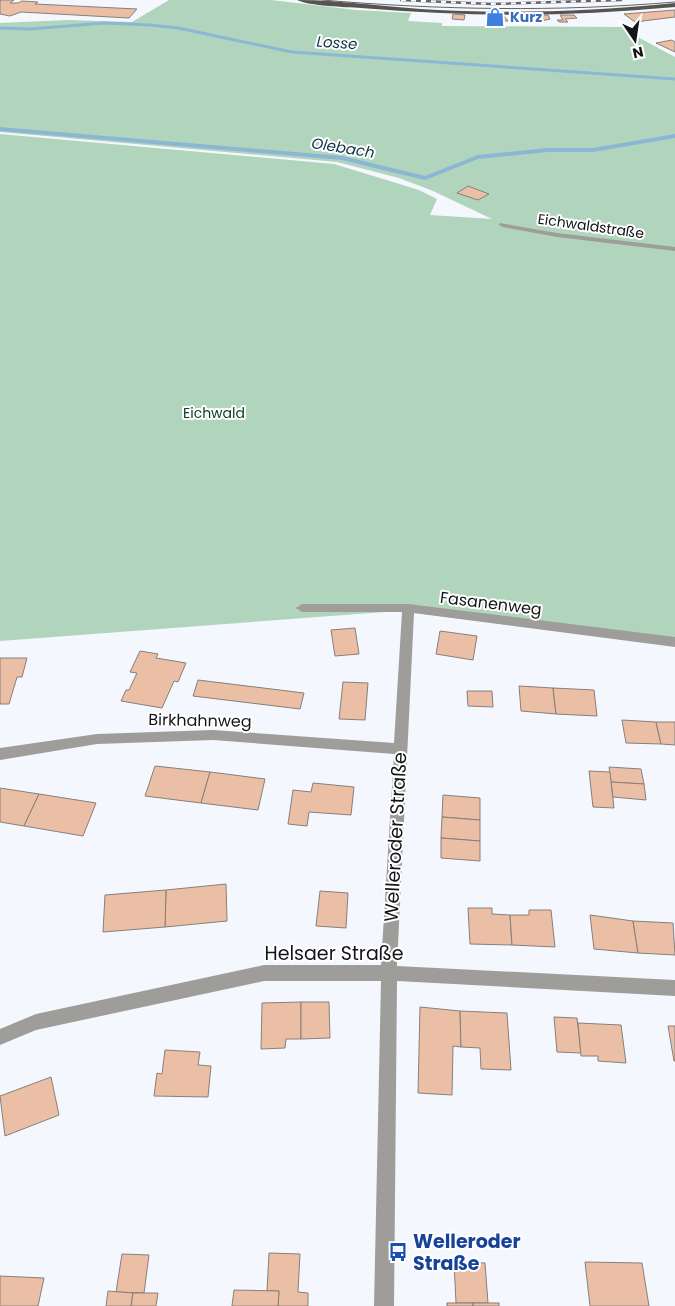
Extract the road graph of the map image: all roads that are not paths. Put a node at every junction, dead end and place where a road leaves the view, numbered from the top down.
1 (300, 0) edge
2 (675, 5) edge
3 (503, 225) dead end
4 (675, 249) edge
5 (302, 608) dead end
6 (408, 608) junction
7 (675, 642) edge
8 (400, 749) junction
9 (0, 754) edge
10 (389, 972) junction
11 (675, 988) edge
12 (0, 1037) edge
13 (384, 1306) edge

1 - 2 main road
3 - 4 street, Eichwaldstraße
5 - 6 street, Fasanenweg
6 - 7 street, Fasanenweg
6 - 8 street, Welleroder Straße
8 - 9 street, Birkhahnweg
8 - 10 street, Welleroder Straße
10 - 11 street, Helsaer Straße
10 - 12 street, Helsaer Straße
10 - 13 street, Welleroder Straße

